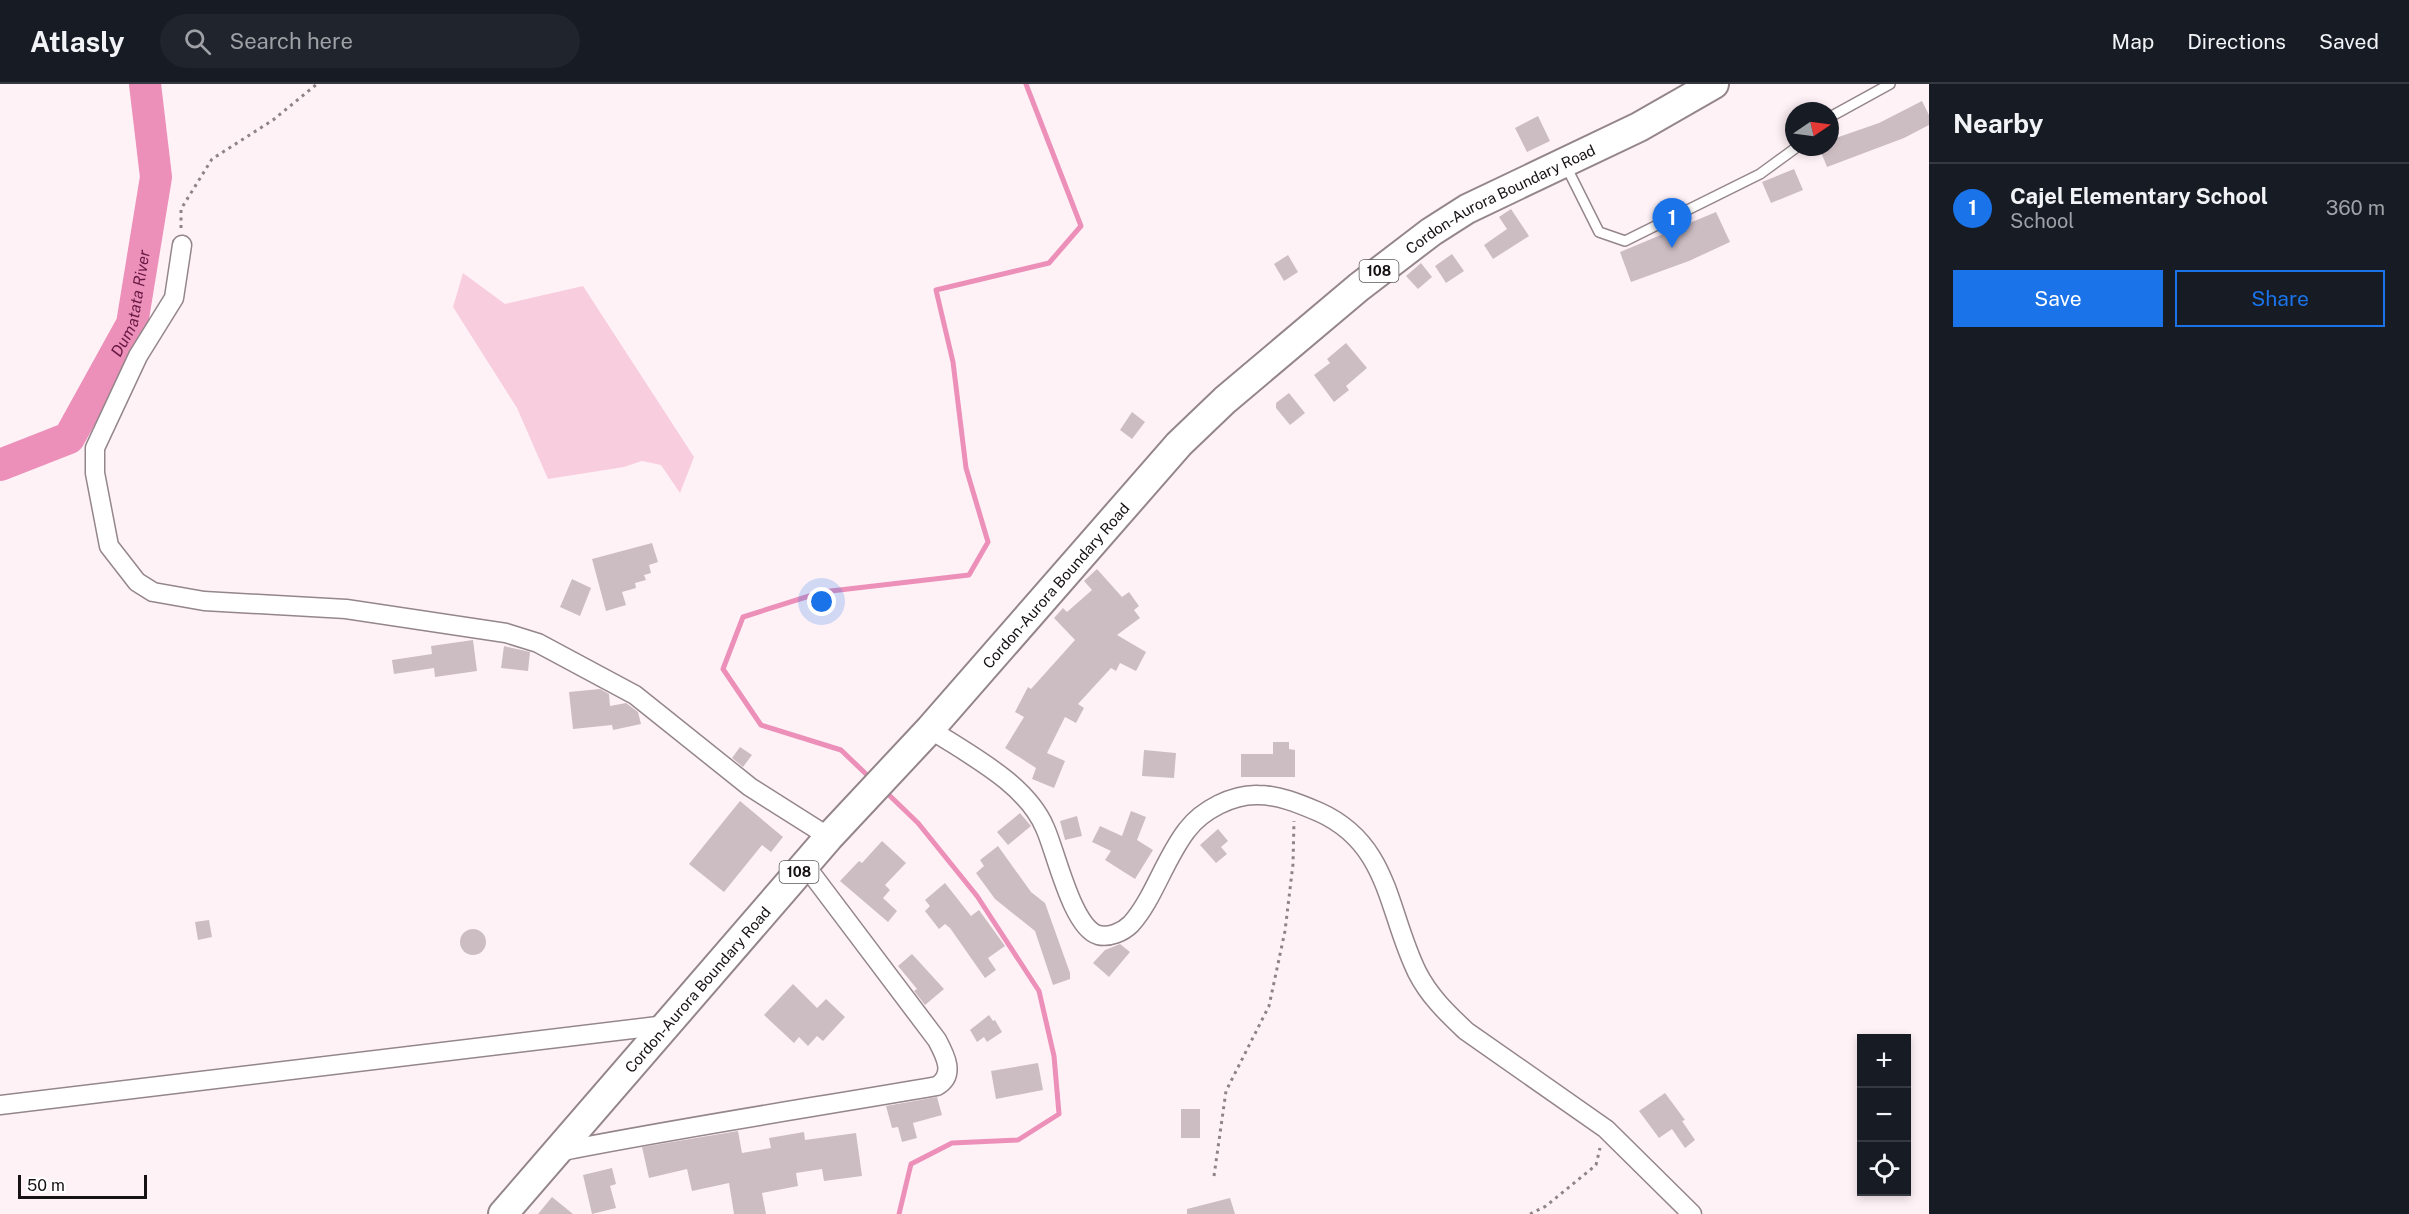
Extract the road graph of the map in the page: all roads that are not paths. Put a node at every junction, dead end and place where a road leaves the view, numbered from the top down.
1 (1714, 84) edge
2 (1890, 84) edge
3 (1839, 112) edge
4 (1785, 156) edge
5 (1565, 164) junction
6 (182, 245) road end
7 (930, 729) junction
8 (829, 837) junction
9 (805, 865) junction
10 (666, 1025) junction
11 (0, 1105) edge
12 (557, 1152) junction
13 (503, 1214) edge
14 (1692, 1214) edge

1 - 5 main road, Cordon-Aurora Boundary Road / 108
2 - 3 lane
4 - 5 lane
5 - 7 main road, Cordon-Aurora Boundary Road / 108
6 - 8 street
7 - 8 main road, Cordon-Aurora Boundary Road / 108
7 - 14 street
8 - 9 main road, Cordon-Aurora Boundary Road / 108
9 - 10 main road, Cordon-Aurora Boundary Road / 108
9 - 12 street
10 - 11 street
10 - 12 main road, Cordon-Aurora Boundary Road / 108
12 - 13 main road, Cordon-Aurora Boundary Road / 108

